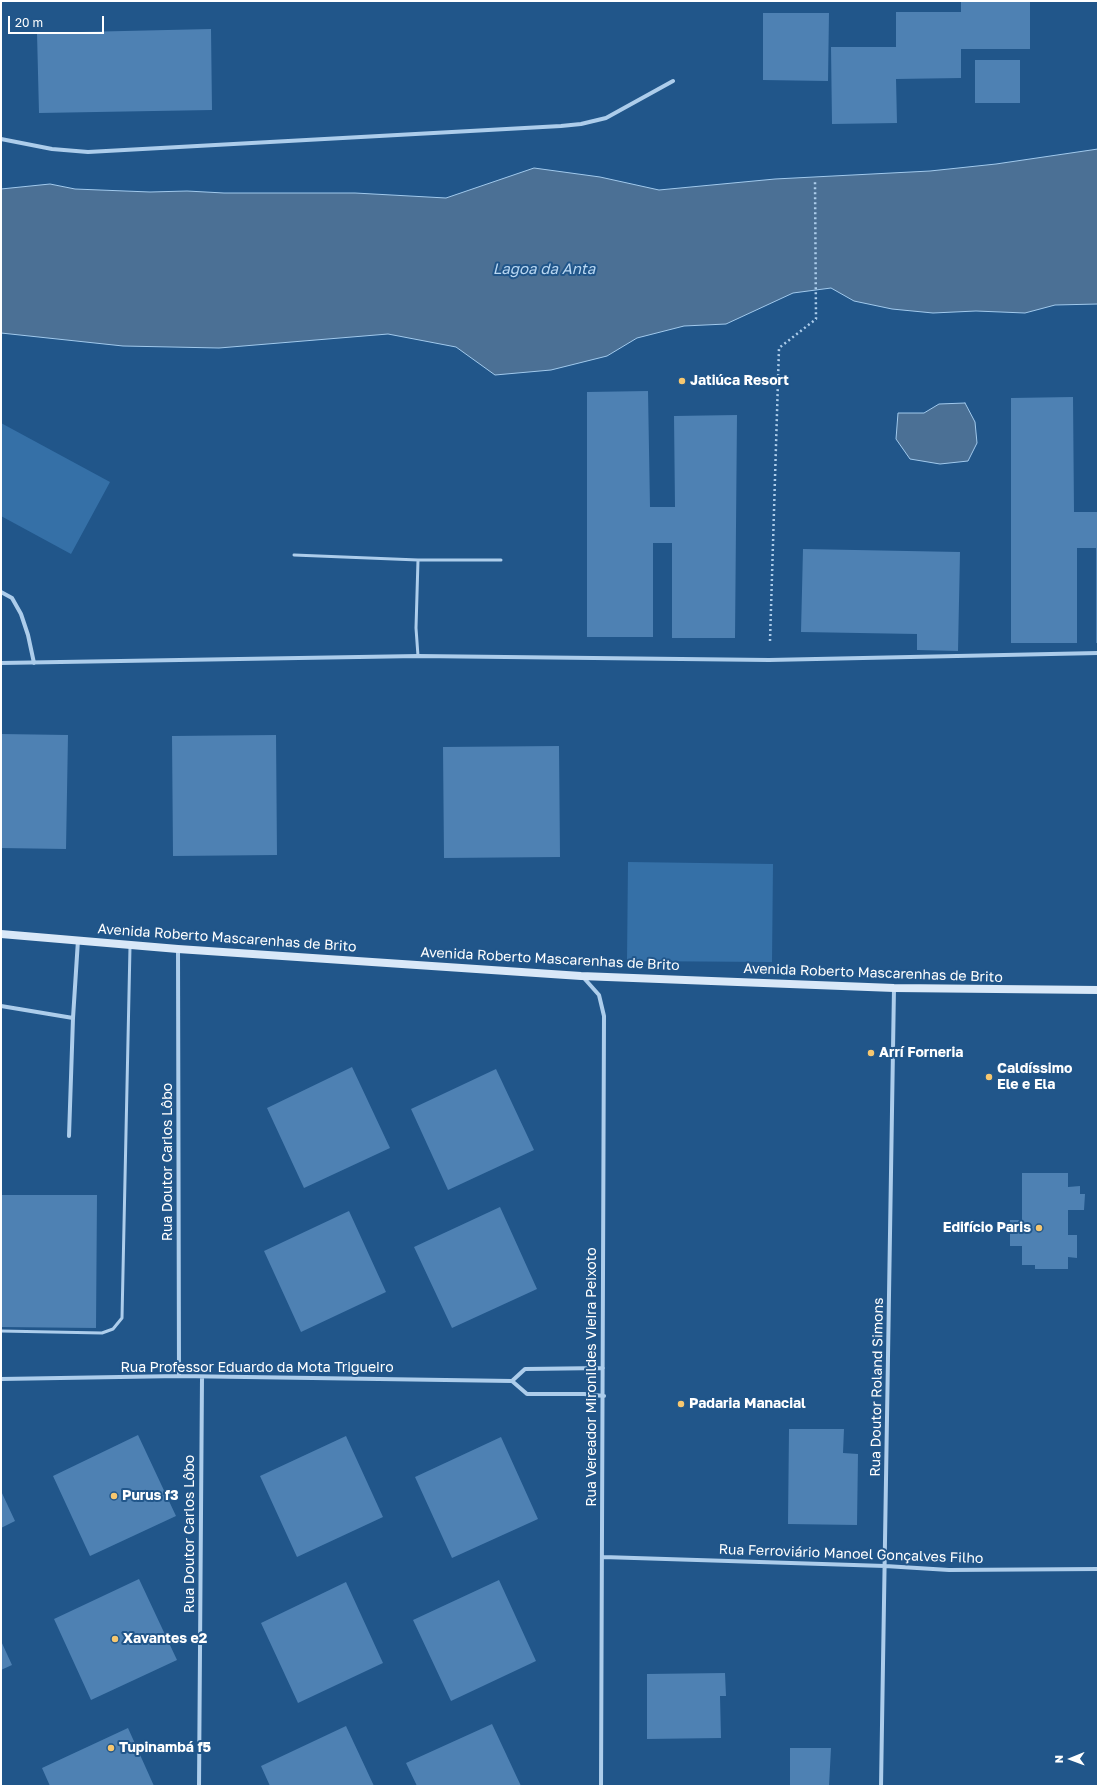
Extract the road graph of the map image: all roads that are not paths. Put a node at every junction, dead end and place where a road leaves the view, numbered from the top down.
1 (673, 81) dead end
2 (1, 139) edge
3 (294, 555) dead end
4 (418, 560) junction
5 (501, 560) dead end
6 (1, 592) edge
7 (1098, 653) edge
8 (418, 656) junction
9 (34, 663) junction
10 (1, 664) edge
11 (1, 934) edge
12 (78, 940) junction
13 (130, 944) junction
14 (178, 948) junction
15 (581, 976) junction
16 (894, 988) junction
17 (1098, 990) edge
18 (1, 1006) edge
19 (73, 1018) junction
20 (68, 1136) dead end
21 (1, 1331) edge
22 (603, 1368) junction
23 (178, 1376) junction
24 (202, 1378) junction
25 (1, 1379) edge
26 (512, 1381) junction
27 (604, 1396) junction
28 (603, 1557) junction
29 (885, 1566) junction
30 (1098, 1569) edge
31 (199, 1786) edge
32 (601, 1786) edge
33 (881, 1786) edge

1 - 2 street
3 - 4 lane
4 - 5 lane
4 - 8 lane
6 - 9 street
7 - 8 street
8 - 9 street
9 - 10 street
11 - 12 street, Avenida Roberto Mascarenhas de Brito
12 - 13 street, Avenida Roberto Mascarenhas de Brito
12 - 19 street
13 - 14 street, Avenida Roberto Mascarenhas de Brito
13 - 21 lane
14 - 15 street, Avenida Roberto Mascarenhas de Brito
14 - 23 street, Rua Doutor Carlos Lôbo
15 - 16 street, Avenida Roberto Mascarenhas de Brito
15 - 22 street, Rua Vereador Mironildes Vieira Peixoto
16 - 17 street, Avenida Roberto Mascarenhas de Brito
16 - 29 street, Rua Doutor Roland Simons
18 - 19 street
19 - 20 street
22 - 26 street
22 - 27 street, Rua Vereador Mironildes Vieira Peixoto
23 - 24 street, Rua Professor Eduardo da Mota Trigueiro
23 - 25 street, Rua Professor Eduardo da Mota Trigueiro
24 - 26 street, Rua Professor Eduardo da Mota Trigueiro
24 - 31 street, Rua Doutor Carlos Lôbo
26 - 27 street
27 - 28 street, Rua Vereador Mironildes Vieira Peixoto
28 - 29 street, Rua Ferroviário Manoel Gonçalves Filho
28 - 32 street, Rua Vereador Mironildes Vieira Peixoto
29 - 30 street, Rua Ferroviário Manoel Gonçalves Filho
29 - 33 street, Rua Doutor Roland Simons

